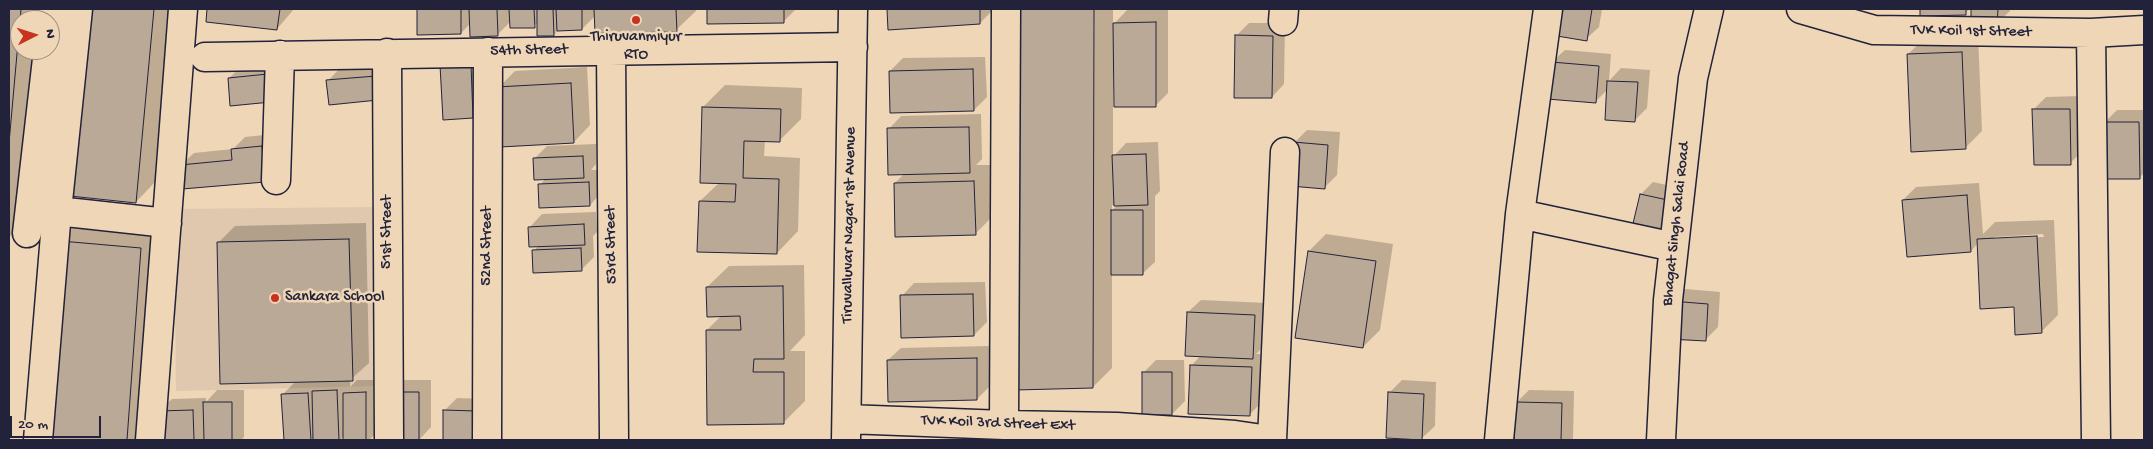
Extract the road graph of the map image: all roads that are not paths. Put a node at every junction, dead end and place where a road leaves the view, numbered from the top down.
1 (78, 9) edge
2 (183, 9) edge
3 (853, 9) edge
4 (1006, 9) edge
5 (1548, 9) edge
6 (1709, 9) edge
7 (1801, 9) edge
8 (2144, 30) edge
9 (2091, 33) junction
10 (853, 47) junction
11 (610, 50) junction
12 (488, 52) junction
13 (387, 54) junction
14 (280, 55) junction
15 (205, 56) dead end
16 (47, 60) edge
17 (1285, 152) dead end
18 (276, 180) dead end
19 (57, 211) junction
20 (1520, 214) junction
21 (167, 222) junction
22 (27, 233) dead end
23 (1674, 247) junction
24 (1004, 426) junction
25 (846, 430) edge
26 (1117, 434) edge
27 (38, 440) edge
28 (150, 440) edge
29 (388, 440) edge
30 (487, 440) edge
31 (614, 440) edge
32 (1271, 440) edge
33 (1499, 440) edge
34 (1661, 440) edge
35 (2096, 440) edge

1 - 19 street
2 - 21 street
3 - 10 street, Tiruvalluvar Nagar 1st Avenue
4 - 24 street
5 - 20 street
6 - 23 street, Bhagat Singh Salai Road
7 - 9 street, TVK Koil 1st Street
8 - 9 street, TVK Koil 1st Street
9 - 35 street
10 - 11 street, 54th Street
10 - 25 street, Tiruvalluvar Nagar 1st Avenue
11 - 12 street, 54th Street
11 - 31 street, 53rd Street
12 - 13 street, 54th Street
12 - 30 street, 52nd Street
13 - 14 street, 54th Street
13 - 29 street, 51st Street
14 - 15 street, 54th Street
14 - 18 street
16 - 22 street
17 - 32 street
19 - 21 street
19 - 27 street
20 - 23 street
20 - 33 street
21 - 28 street
23 - 34 street, Bhagat Singh Salai Road
24 - 25 street, TVK Koil 3rd Street Ext
24 - 26 street, TVK Koil 3rd Street Ext
26 - 32 street, TVK Koil 3rd Street Ext

